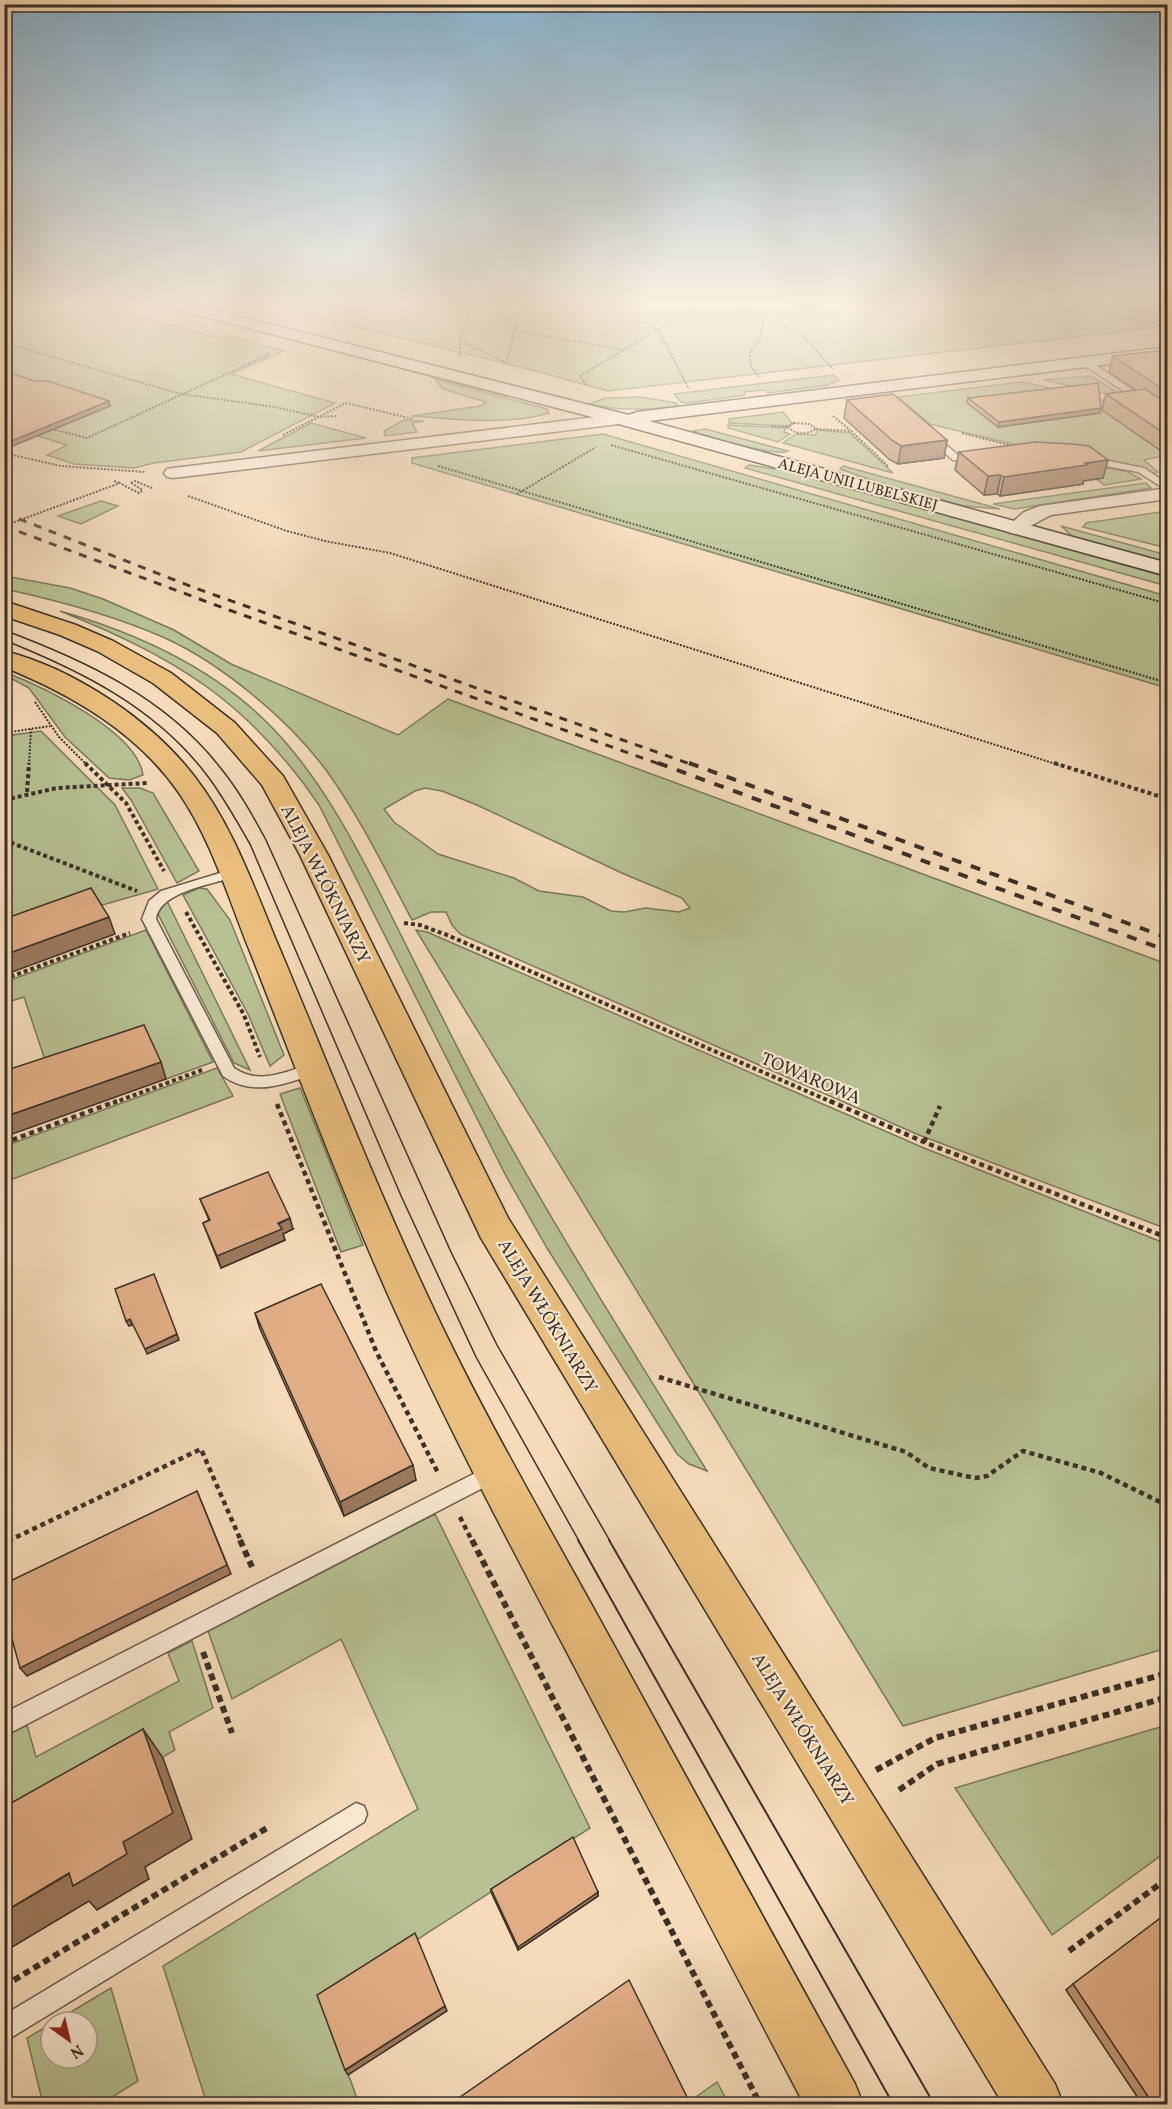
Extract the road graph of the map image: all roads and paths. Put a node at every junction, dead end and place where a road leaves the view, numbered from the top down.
1 (167, 400) edge
2 (227, 400) edge
3 (549, 400) edge
4 (799, 400) edge
5 (1141, 400) edge
6 (337, 416) dead end
7 (319, 417) junction
8 (1167, 418) edge
9 (419, 419) dead end
10 (621, 419) junction
11 (918, 426) edge
12 (48, 428) edge
13 (816, 429) junction
14 (962, 433) dead end
15 (276, 438) dead end
16 (1016, 447) edge
17 (4, 453) edge
18 (1079, 459) edge
19 (987, 461) edge
20 (430, 463) dead end
21 (889, 467) edge
22 (173, 472) junction
23 (114, 480) dead end
24 (120, 483) junction
25 (149, 488) dead end
26 (1167, 488) edge
27 (521, 491) junction
28 (1167, 493) edge
29 (517, 494) dead end
30 (4, 526) edge
31 (1016, 528) junction
32 (1167, 570) edge
33 (1167, 603) edge
34 (4, 608) edge
35 (4, 658) edge
36 (1167, 683) edge
37 (32, 697) dead end
38 (50, 726) junction
39 (30, 729) junction
40 (4, 733) edge
41 (185, 782) junction
42 (109, 784) junction
43 (27, 792) junction
44 (1167, 799) edge
45 (4, 801) edge
46 (4, 840) edge
47 (233, 873) junction
48 (172, 890) junction
49 (157, 899) junction
50 (404, 923) dead end
51 (151, 925) junction
52 (4, 979) edge
53 (222, 1063) junction
54 (314, 1069) junction
55 (269, 1082) junction
56 (940, 1106) dead end
57 (924, 1142) junction
58 (4, 1143) edge
59 (1167, 1238) edge
60 (659, 1377) dead end
61 (495, 1472) junction
62 (449, 1496) junction
63 (1167, 1506) edge
64 (4, 1543) edge
65 (254, 1573) dead end
66 (195, 1627) junction
67 (1167, 1673) edge
68 (1167, 1697) edge
69 (4, 1725) edge
70 (232, 1733) dead end
71 (899, 1790) dead end
72 (841, 1791) junction
73 (356, 1814) dead end
74 (267, 1828) dead end
75 (1167, 1878) edge
76 (1070, 1951) dead end
77 (4, 1986) edge
78 (4, 2030) edge
79 (760, 2104) edge
80 (835, 2104) edge
81 (1035, 2104) edge

1 - 12 path
2 - 7 path
3 - 10 street, ALEJA UNII LUBELSKIEJ
4 - 10 street
5 - 8 lane
6 - 7 path
7 - 9 path
7 - 15 path
10 - 22 street
10 - 31 street, ALEJA UNII LUBELSKIEJ
11 - 19 lane
13 - 13 path
13 - 21 path
14 - 16 path
17 - 22 path
18 - 26 lane
20 - 27 path
22 - 44 path
23 - 24 path, bridge
24 - 25 path, bridge
24 - 30 path, bridge
27 - 29 path
27 - 33 path
27 - 36 path
28 - 31 street
31 - 32 street, ALEJA UNII LUBELSKIEJ
34 - 72 main road, ALEJA WŁÓKNIARZY
35 - 41 main road
37 - 38 path
38 - 39 path
38 - 42 path
39 - 40 path
39 - 43 path
41 - 42 path
41 - 47 main road
42 - 43 path
42 - 48 path
43 - 45 path
46 - 49 path
47 - 48 lane
47 - 54 main road
48 - 49 lane
48 - 55 path
49 - 51 lane
50 - 57 path, TOWAROWA
51 - 52 path
51 - 53 lane
53 - 55 lane
53 - 58 path
54 - 55 lane
54 - 61 main road
55 - 62 path
56 - 57 path
57 - 59 path, TOWAROWA
60 - 63 path
61 - 62 lane
61 - 80 main road
62 - 66 lane
62 - 79 path
64 - 65 path
66 - 69 lane
66 - 70 path
67 - 72 path
68 - 71 path
72 - 81 main road, ALEJA WŁÓKNIARZY
73 - 78 lane
74 - 77 path
75 - 76 path

